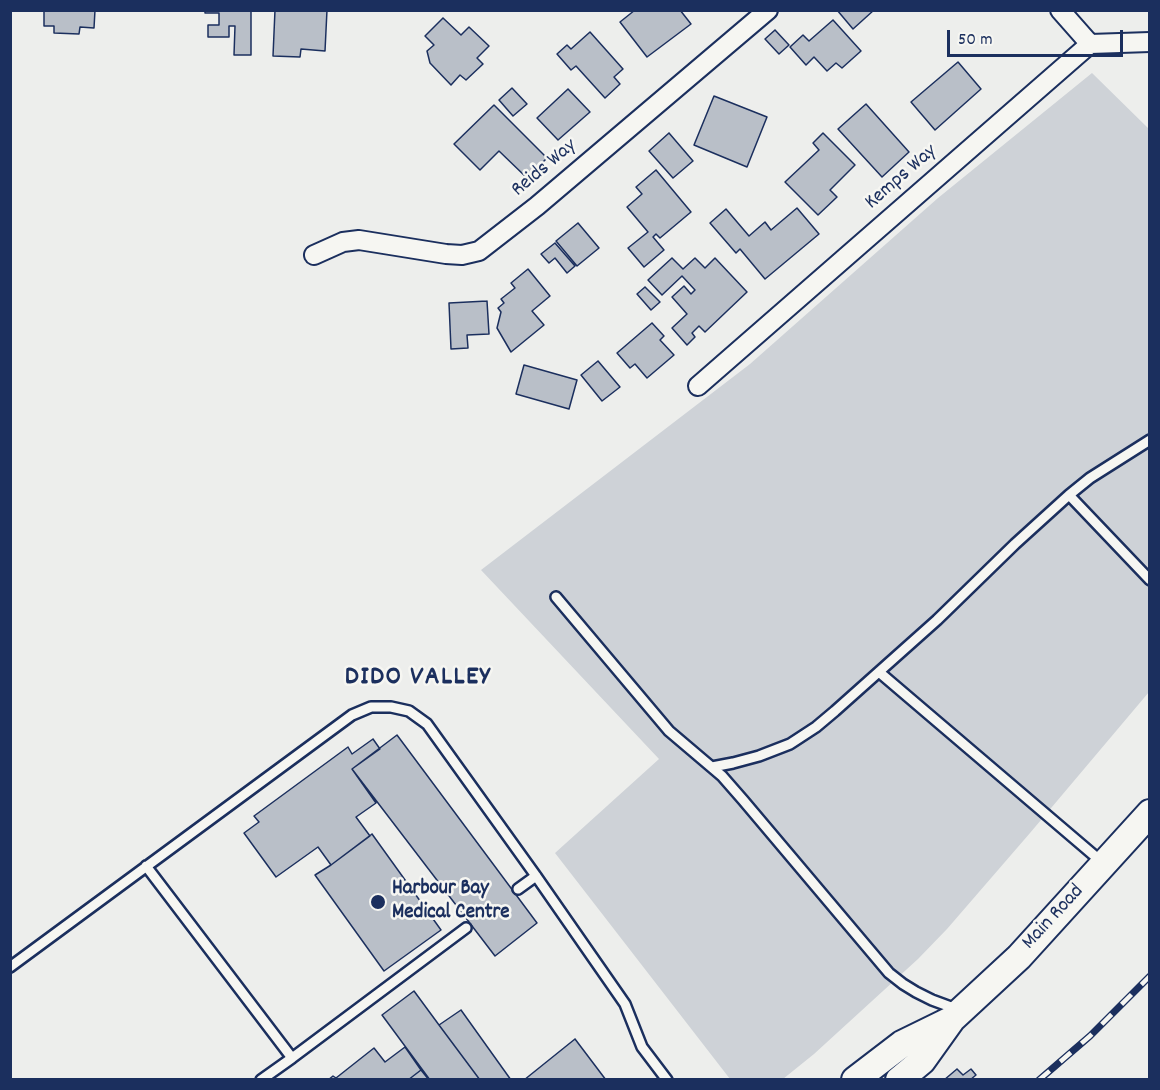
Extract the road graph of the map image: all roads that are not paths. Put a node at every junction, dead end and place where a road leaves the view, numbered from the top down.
1 (768, 10) edge
2 (1060, 10) edge
3 (1149, 42) edge
4 (1090, 44) junction
5 (314, 255) dead end
6 (698, 386) dead end
7 (1149, 440) edge
8 (1069, 495) junction
9 (1149, 580) edge
10 (556, 597) dead end
11 (879, 672) junction
12 (712, 767) junction
13 (1149, 813) edge
14 (1104, 864) junction
15 (146, 866) junction
16 (536, 876) junction
17 (518, 890) dead end
18 (466, 928) dead end
19 (10, 967) edge
20 (957, 1015) junction
21 (292, 1058) junction
22 (261, 1080) edge
23 (667, 1080) edge
24 (855, 1080) edge
25 (899, 1080) edge

1 - 5 street, Reids Way
2 - 4 street
3 - 4 street
4 - 6 street, Kemps Way
7 - 8 lane
8 - 9 lane
8 - 11 lane
10 - 12 lane
11 - 12 lane
11 - 14 lane
12 - 20 lane
13 - 14 main road, Main Road
14 - 20 main road, Main Road
15 - 16 lane
15 - 19 lane
15 - 21 lane
16 - 17 lane
16 - 23 lane
18 - 21 lane
20 - 24 main road, Main Road
20 - 25 main road, Main Road
21 - 22 lane

